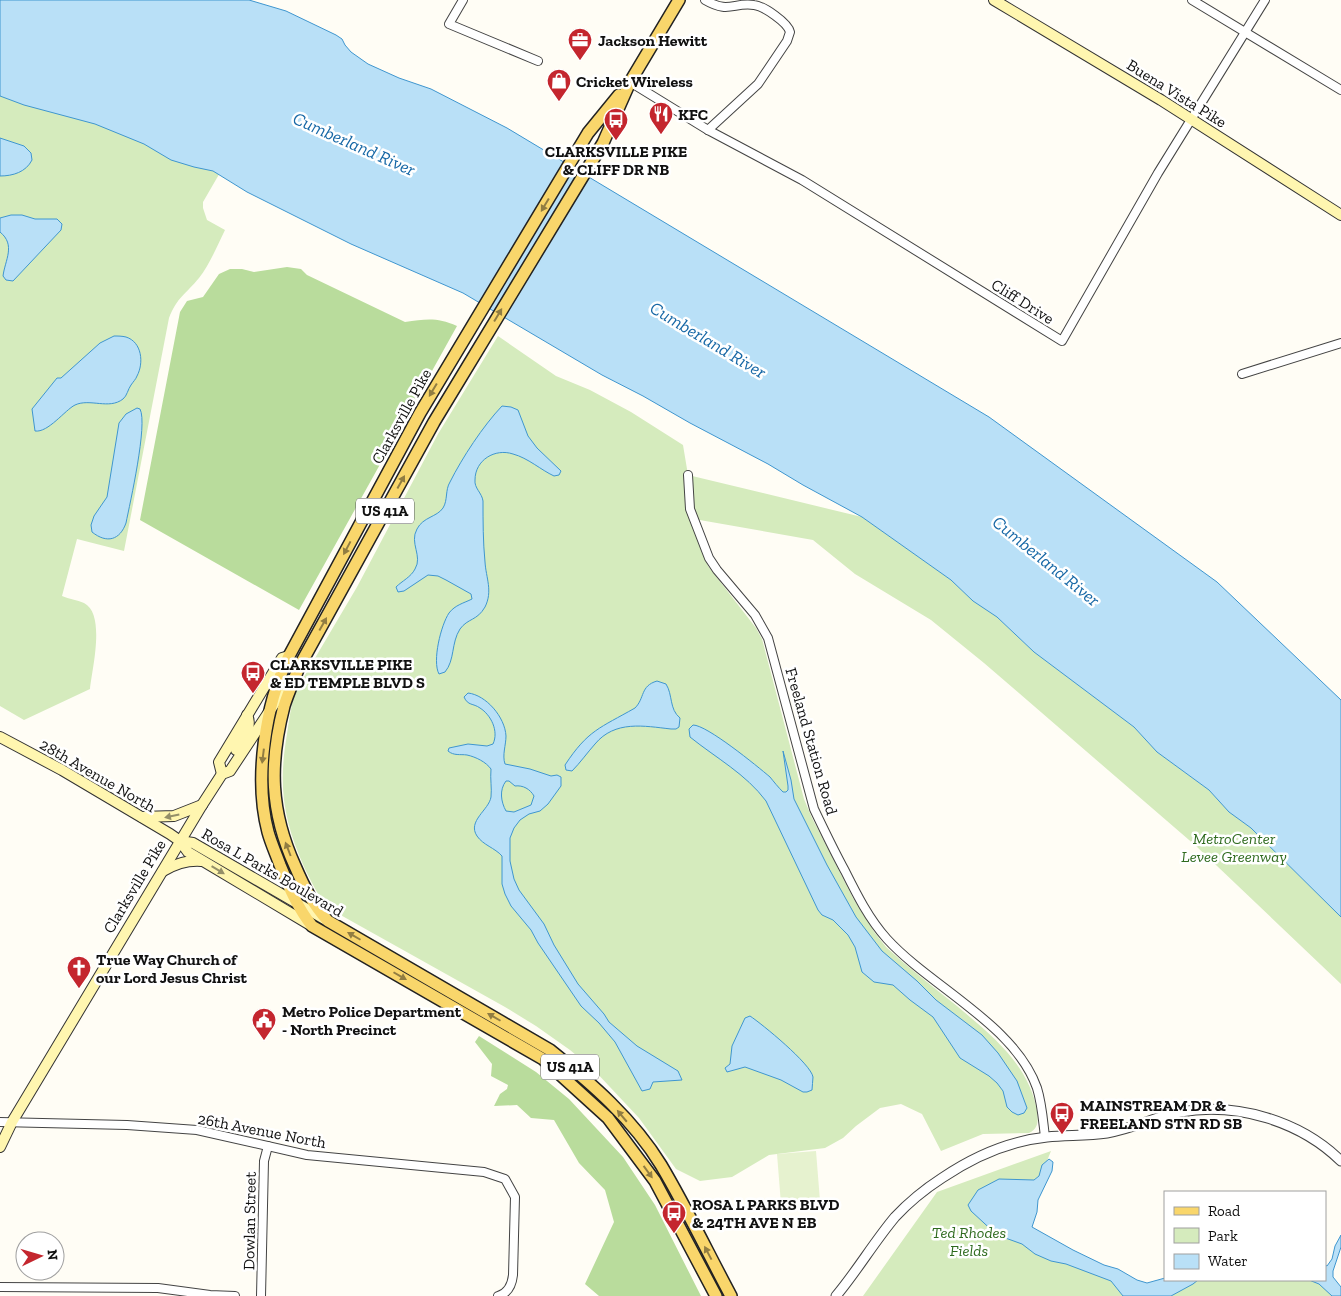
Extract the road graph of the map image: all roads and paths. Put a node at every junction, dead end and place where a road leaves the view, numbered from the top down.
1 (463, 0) edge
2 (679, 0) edge
3 (705, 0) edge
4 (994, 0) edge
5 (1192, 0) edge
6 (1265, 0) edge
7 (1245, 33) junction
8 (538, 61) dead end
9 (630, 82) junction
10 (1341, 90) edge
11 (1192, 121) junction
12 (708, 130) junction
13 (1341, 215) edge
14 (1341, 343) edge
15 (1242, 374) dead end
16 (688, 475) dead end
17 (289, 656) junction
18 (299, 667) junction
19 (271, 708) junction
20 (0, 737) edge
21 (226, 773) junction
22 (202, 805) junction
23 (141, 817) junction
24 (180, 841) junction
25 (202, 861) junction
26 (162, 871) junction
27 (297, 904) junction
28 (328, 921) junction
29 (312, 926) junction
30 (0, 1122) edge
31 (12, 1122) junction
32 (1045, 1137) junction
33 (0, 1146) edge
34 (268, 1146) junction
35 (1341, 1161) edge
36 (0, 1287) edge
37 (158, 1292) edge
38 (235, 1296) edge
39 (261, 1296) edge
40 (498, 1296) edge
41 (716, 1296) edge
42 (731, 1296) edge
43 (836, 1296) edge

1 - 8 street
2 - 9 main road, Clarksville Pike / US 41A
3 - 12 street
4 - 11 main road, Buena Vista Pike
5 - 7 street
6 - 7 street, Cliff Drive
7 - 10 street
7 - 11 street, Cliff Drive
9 - 12 street, Cliff Drive
9 -> 17 main road, Clarksville Pike / US 41A
18 -> 9 main road, Clarksville Pike / US 41A
11 - 12 street, Cliff Drive
11 - 13 main road, Buena Vista Pike
14 - 15 street
16 - 32 street, Freeland Station Road
17 - 19 main road, US 41A
17 - 21 main road, Clarksville Pike
18 - 19 main road, Clarksville Pike
28 -> 18 main road, US 41A
19 - 21 main road, Clarksville Pike
19 -> 27 main road, US 41A
20 - 23 main road, 28th Avenue North
21 - 22 main road, Clarksville Pike
22 -> 23 main road
22 - 24 main road, Clarksville Pike
23 - 24 main road, 28th Avenue North
24 - 25 main road, Rosa L Parks Boulevard
24 - 26 main road, Clarksville Pike
24 - 27 main road, Rosa L Parks Boulevard
25 - 26 main road
25 -> 29 main road, Rosa L Parks Boulevard
26 - 31 main road, Clarksville Pike
27 - 28 main road, Rosa L Parks Boulevard
27 - 29 main road, US 41A
42 -> 28 main road, Rosa L Parks Boulevard / US 41A
29 -> 41 main road, Rosa L Parks Boulevard / US 41A
30 - 31 street, 26th Avenue North
31 - 33 main road, Clarksville Pike
31 - 34 street, 26th Avenue North
32 - 35 street
32 - 43 street
34 - 39 street, Dowlan Street
34 - 40 street, 26th Avenue North
36 - 37 street
37 - 38 street

